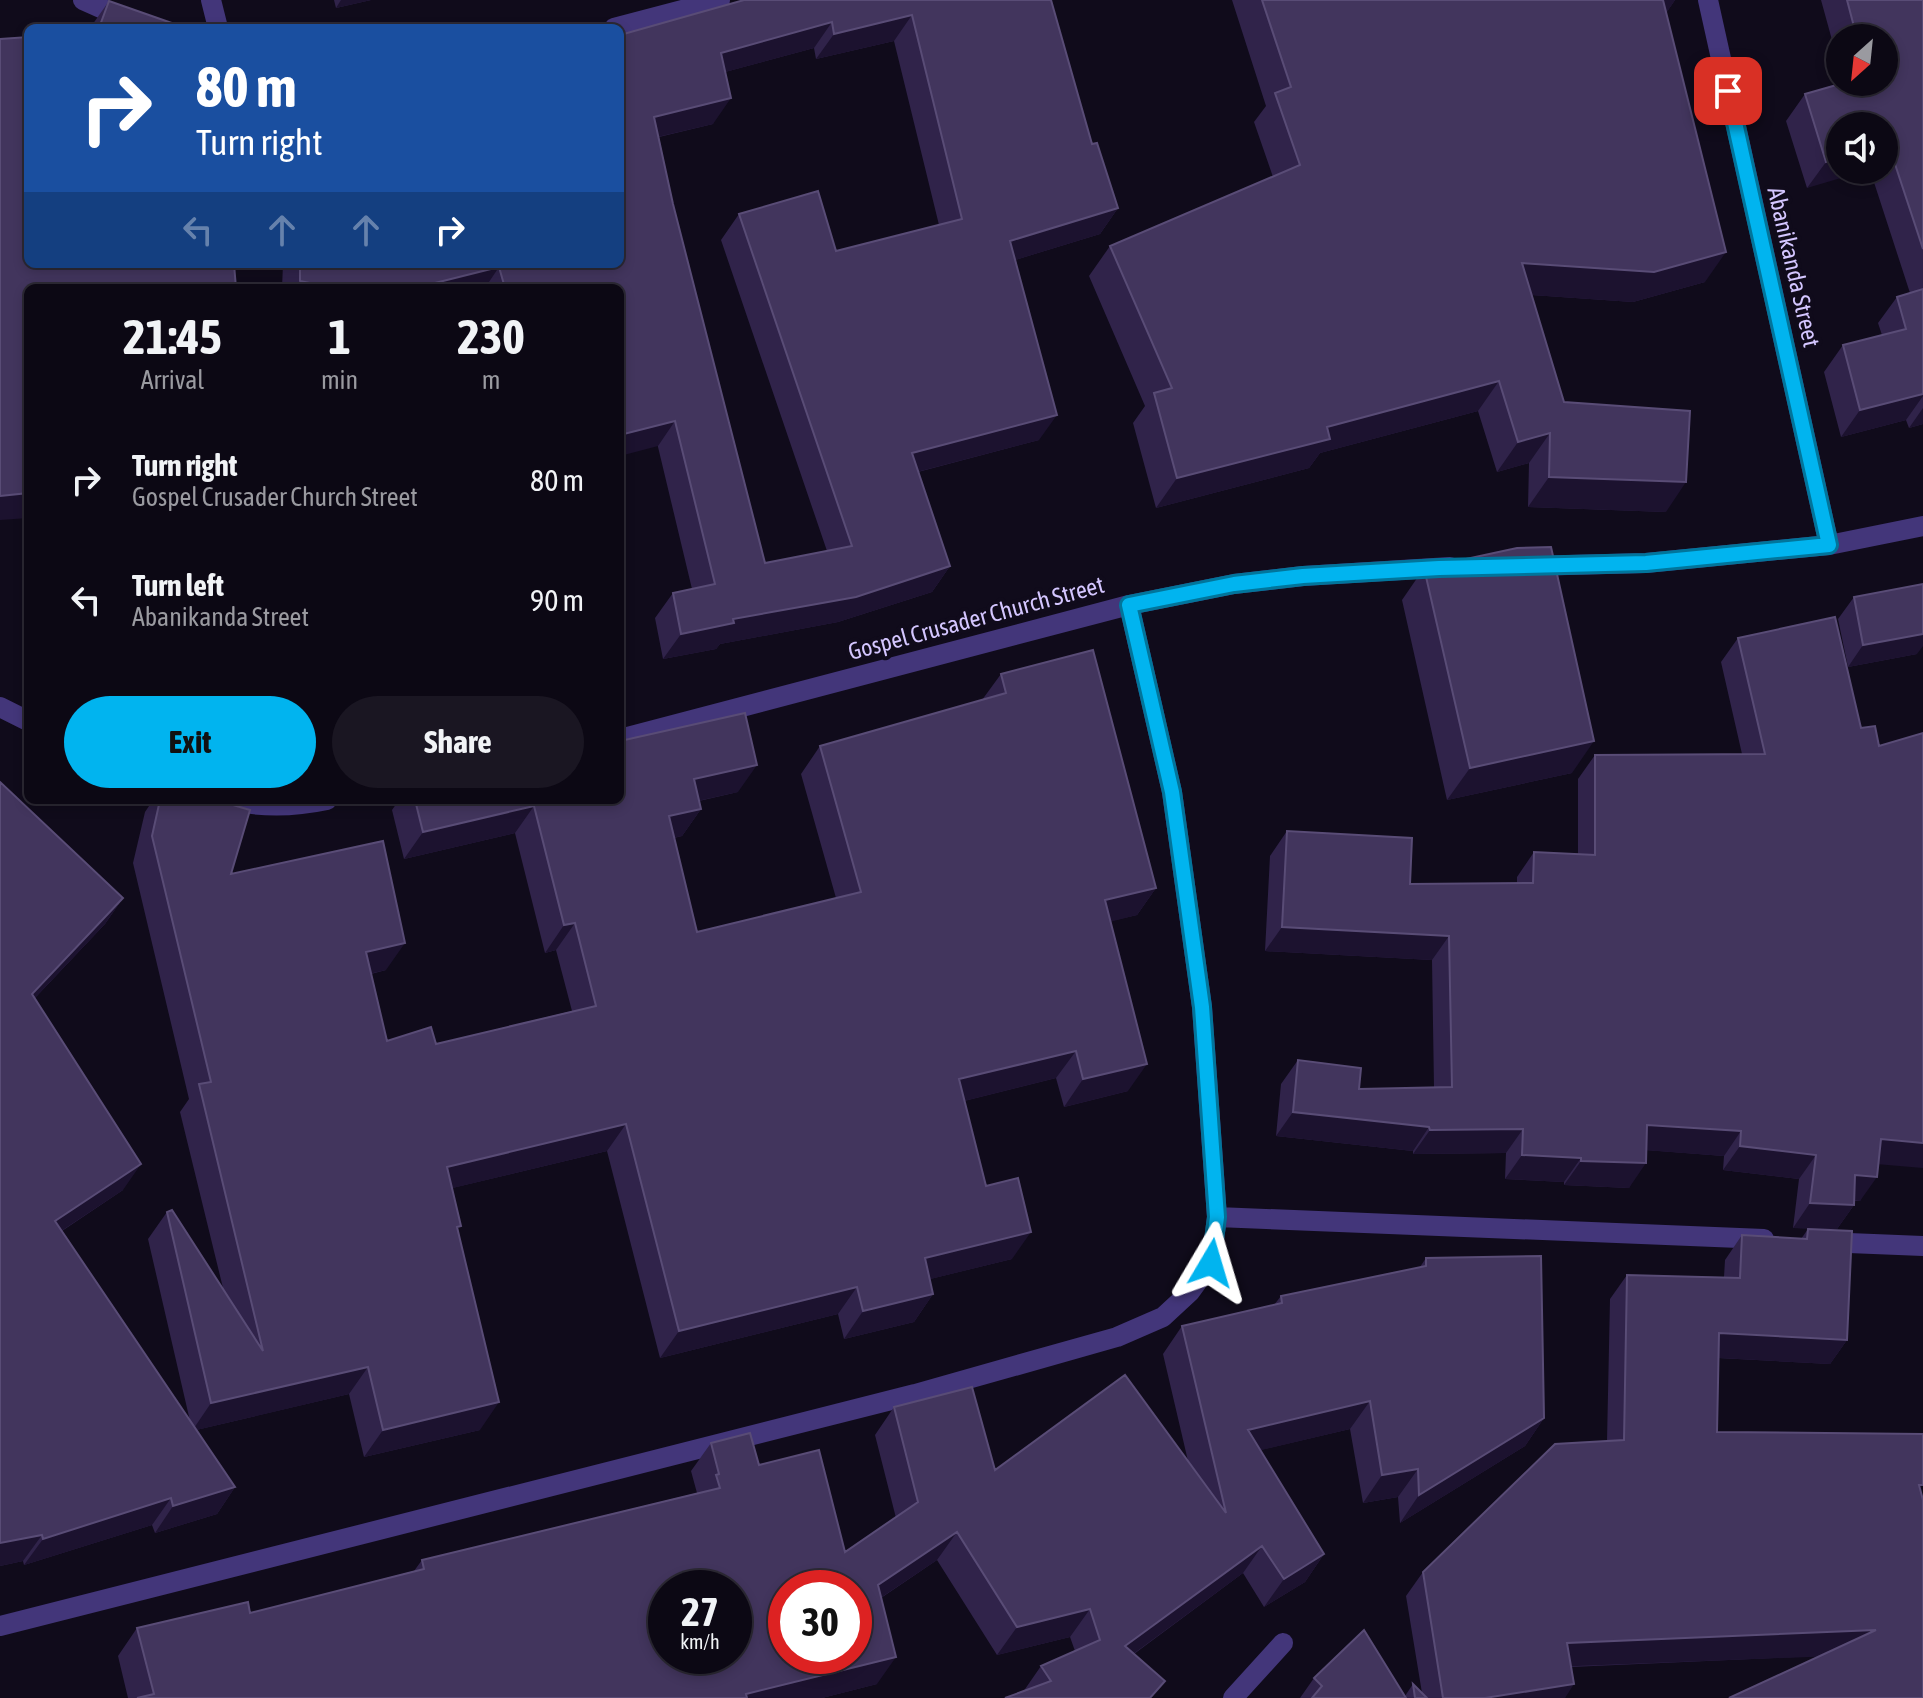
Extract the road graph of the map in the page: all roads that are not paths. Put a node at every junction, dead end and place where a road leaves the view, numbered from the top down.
1 (83, 0) edge
2 (211, 0) edge
3 (720, 0) edge
4 (1708, 0) edge
5 (137, 24) edge
6 (217, 24) edge
7 (624, 25) edge
8 (1923, 526) edge
9 (1829, 545) junction
10 (1502, 566) edge
11 (1471, 567) edge
12 (1129, 605) junction
13 (0, 707) edge
14 (24, 719) edge
15 (624, 738) edge
16 (246, 804) edge
17 (309, 804) edge
18 (1217, 1217) junction
19 (1923, 1246) edge
20 (0, 1626) edge
21 (1283, 1643) dead end
22 (1233, 1698) edge

1 - 5 street
2 - 6 street
3 - 7 street
4 - 9 street, Abanikanda Street
8 - 9 street
9 - 10 street
11 - 12 street, Gospel Crusader Church Street
12 - 15 street, Gospel Crusader Church Street
12 - 18 street
13 - 14 street
16 - 17 street
18 - 19 street
18 - 20 street
21 - 22 street

